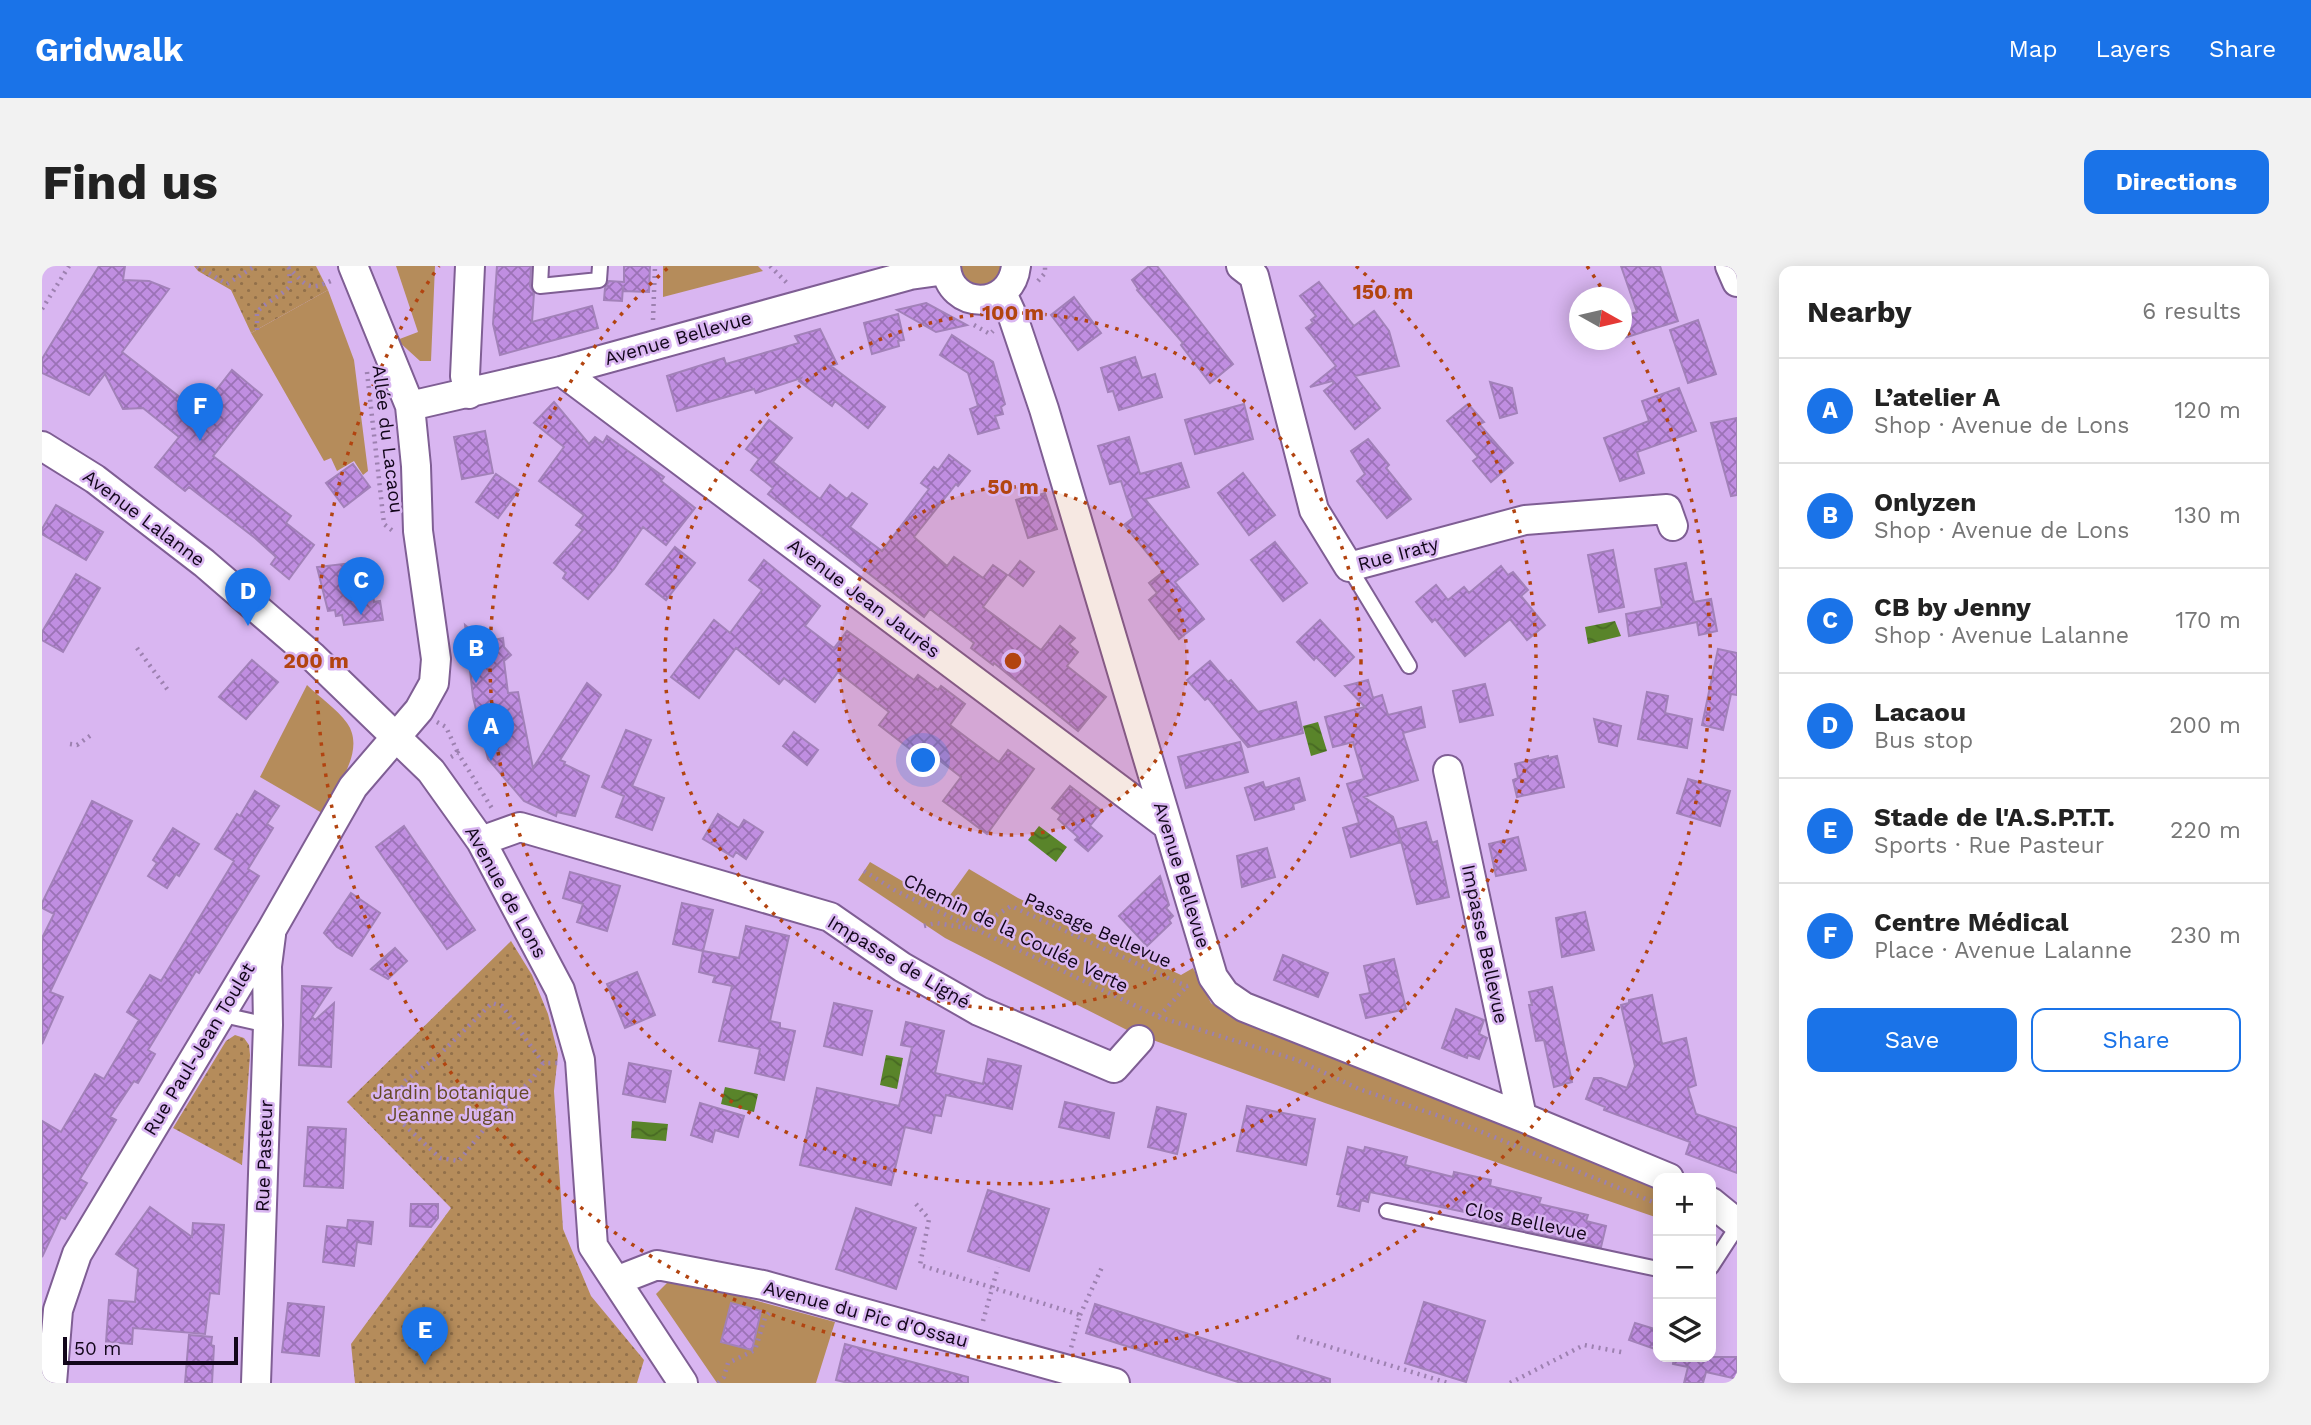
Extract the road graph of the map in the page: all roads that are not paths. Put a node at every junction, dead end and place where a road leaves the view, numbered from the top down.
1 (470, 266) edge
2 (541, 266) edge
3 (600, 266) edge
4 (1016, 266) edge
5 (1241, 266) edge
6 (1730, 266) edge
7 (946, 268) edge
8 (339, 273) edge
9 (1737, 282) edge
10 (1002, 293) junction
11 (561, 371) junction
12 (469, 394) junction
13 (410, 407) junction
14 (42, 446) edge
15 (1673, 526) dead end
16 (1349, 567) junction
17 (1409, 666) dead end
18 (397, 736) junction
19 (1448, 771) dead end
20 (1167, 825) junction
21 (481, 841) junction
22 (272, 929) junction
23 (219, 1014) junction
24 (268, 1025) junction
25 (1139, 1040) dead end
26 (1522, 1117) junction
27 (1657, 1173) edge
28 (1716, 1206) edge
29 (1387, 1211) dead end
30 (1737, 1225) edge
31 (1716, 1259) edge
32 (1653, 1268) edge
33 (616, 1282) junction
34 (52, 1383) edge
35 (256, 1383) edge
36 (683, 1383) edge
37 (1115, 1383) edge

1 - 12 street
2 - 3 lane
4 - 10 street
5 - 16 street, Rue Iraty
6 - 9 street
7 - 10 street
7 - 11 street, Avenue Bellevue
8 - 13 street
10 - 20 street, Avenue Bellevue
11 - 12 street, Avenue Bellevue
11 - 20 street, Avenue Jean Jaurès
12 - 13 street, Avenue Bellevue
13 - 18 street
14 - 18 street, Avenue Lalanne
15 - 16 street, Rue Iraty
16 - 17 lane
18 - 21 street, Avenue de Lons
18 - 22 street, Rue Paul-Jean Toulet
19 - 26 street, Impasse Bellevue
20 - 26 street, Avenue Bellevue
21 - 25 street, Impasse de Ligné
21 - 33 street, Avenue de Lons
22 - 23 street, Rue Paul-Jean Toulet
22 - 24 street, Rue Pasteur
23 - 24 lane
23 - 34 street, Rue Paul-Jean Toulet
24 - 35 street, Rue Pasteur
26 - 27 street, Avenue Bellevue
28 - 30 street
29 - 32 lane, Clos Bellevue
30 - 31 lane
33 - 36 street, Avenue de Lons
33 - 37 street, Avenue du Pic d'Ossau

